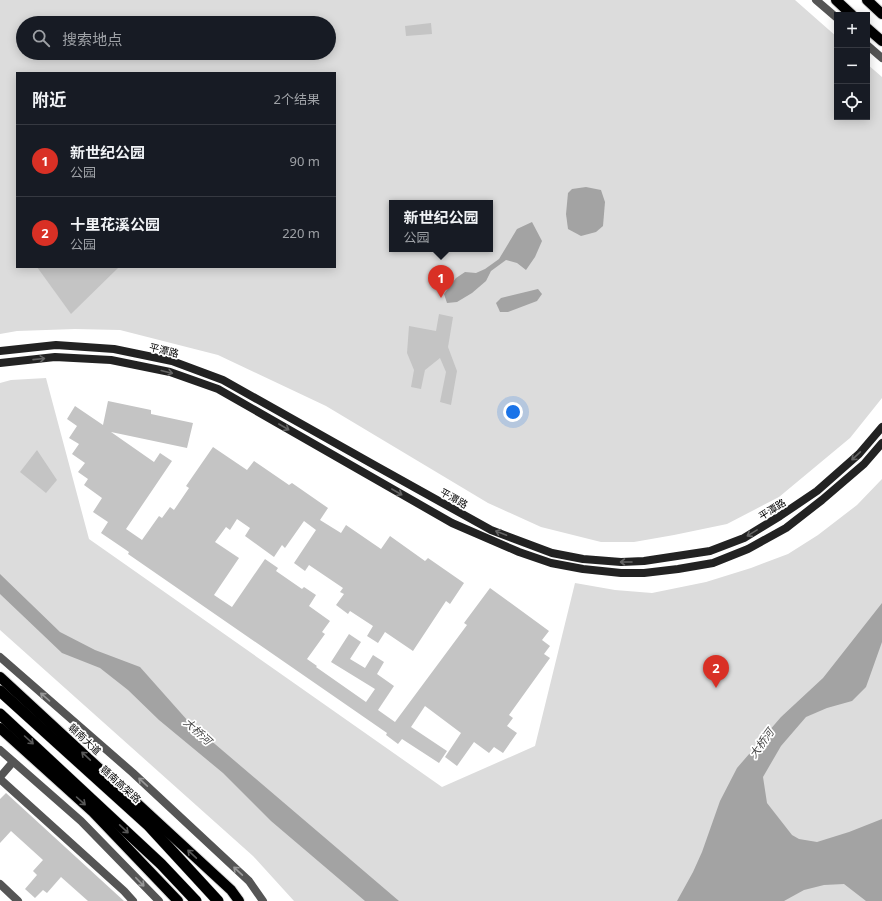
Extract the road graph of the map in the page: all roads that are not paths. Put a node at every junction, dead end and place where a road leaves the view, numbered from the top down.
1 (816, 0) edge
2 (836, 0) edge
3 (867, 0) edge
4 (849, 12) edge
5 (882, 14) edge
6 (834, 15) edge
7 (870, 31) edge
8 (882, 41) edge
9 (870, 48) edge
10 (882, 58) edge
11 (0, 351) edge
12 (0, 363) edge
13 (882, 427) edge
14 (882, 444) edge
15 (0, 657) edge
16 (0, 677) edge
17 (0, 692) edge
18 (0, 714) edge
19 (0, 728) edge
20 (0, 750) edge
21 (13, 762) junction
22 (0, 778) edge
23 (0, 884) edge
24 (18, 901) edge
25 (133, 901) edge
26 (159, 901) edge
27 (178, 901) edge
28 (196, 901) edge
29 (218, 901) edge
30 (240, 901) edge
31 (263, 901) edge

1 - 6 street
2 - 4 main road
3 - 5 main road
7 - 8 main road
9 - 10 street
13 -> 11 main road, 平潭路
12 -> 14 main road, 平潭路
31 -> 15 street
30 -> 16 main road, 赣南大道
17 - 29 highway, 赣南高架路
18 -> 28 highway
19 -> 27 main road
20 - 21 street
21 - 22 street
21 -> 26 street
22 - 25 street
23 - 24 street

